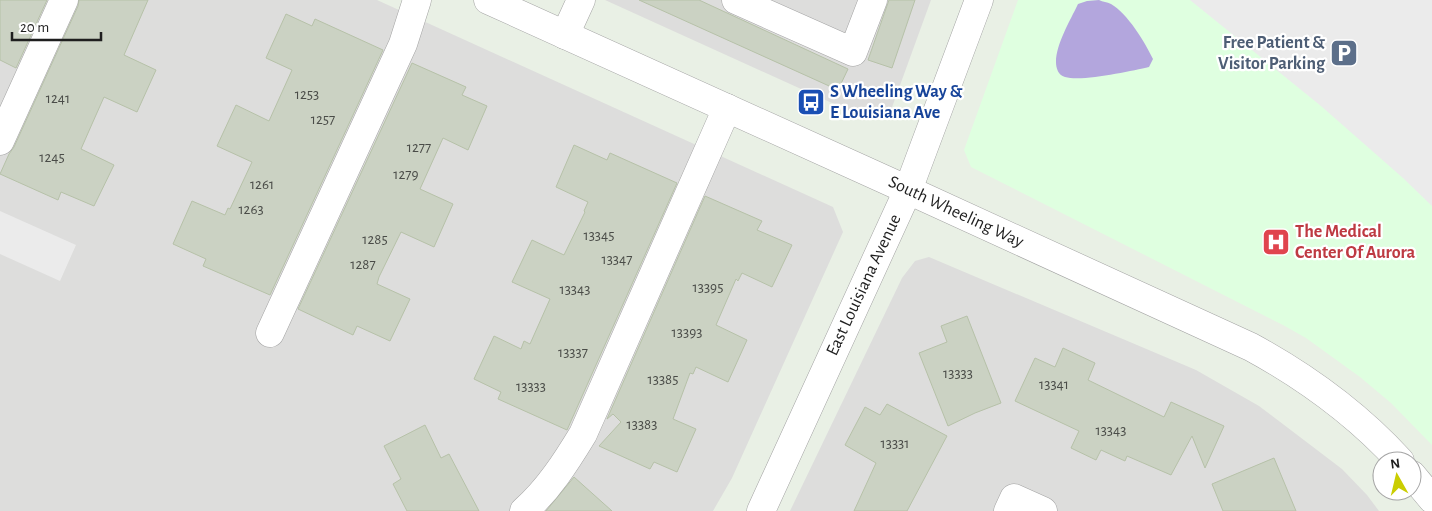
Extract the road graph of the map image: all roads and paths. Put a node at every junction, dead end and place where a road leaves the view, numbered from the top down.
1 (64, 0) edge
2 (417, 0) edge
3 (488, 0) edge
4 (581, 0) edge
5 (736, 0) edge
6 (873, 0) edge
7 (979, 0) edge
8 (565, 35) junction
9 (727, 108) junction
10 (0, 141) edge
11 (908, 190) junction
12 (270, 332) dead end
13 (1390, 451) edge
14 (1422, 487) edge
15 (1432, 499) edge
16 (524, 511) edge
17 (761, 511) edge
18 (1008, 511) edge
19 (1043, 511) edge

1 - 10 street
2 - 12 street
3 - 8 street, South Wheeling Way
4 - 8 street
5 - 6 street
7 - 11 street, East Louisiana Avenue
8 - 9 street, South Wheeling Way
9 - 11 street, South Wheeling Way
9 - 16 street
11 - 13 street, South Wheeling Way
11 - 17 street, East Louisiana Avenue
14 - 15 street
18 - 19 street

